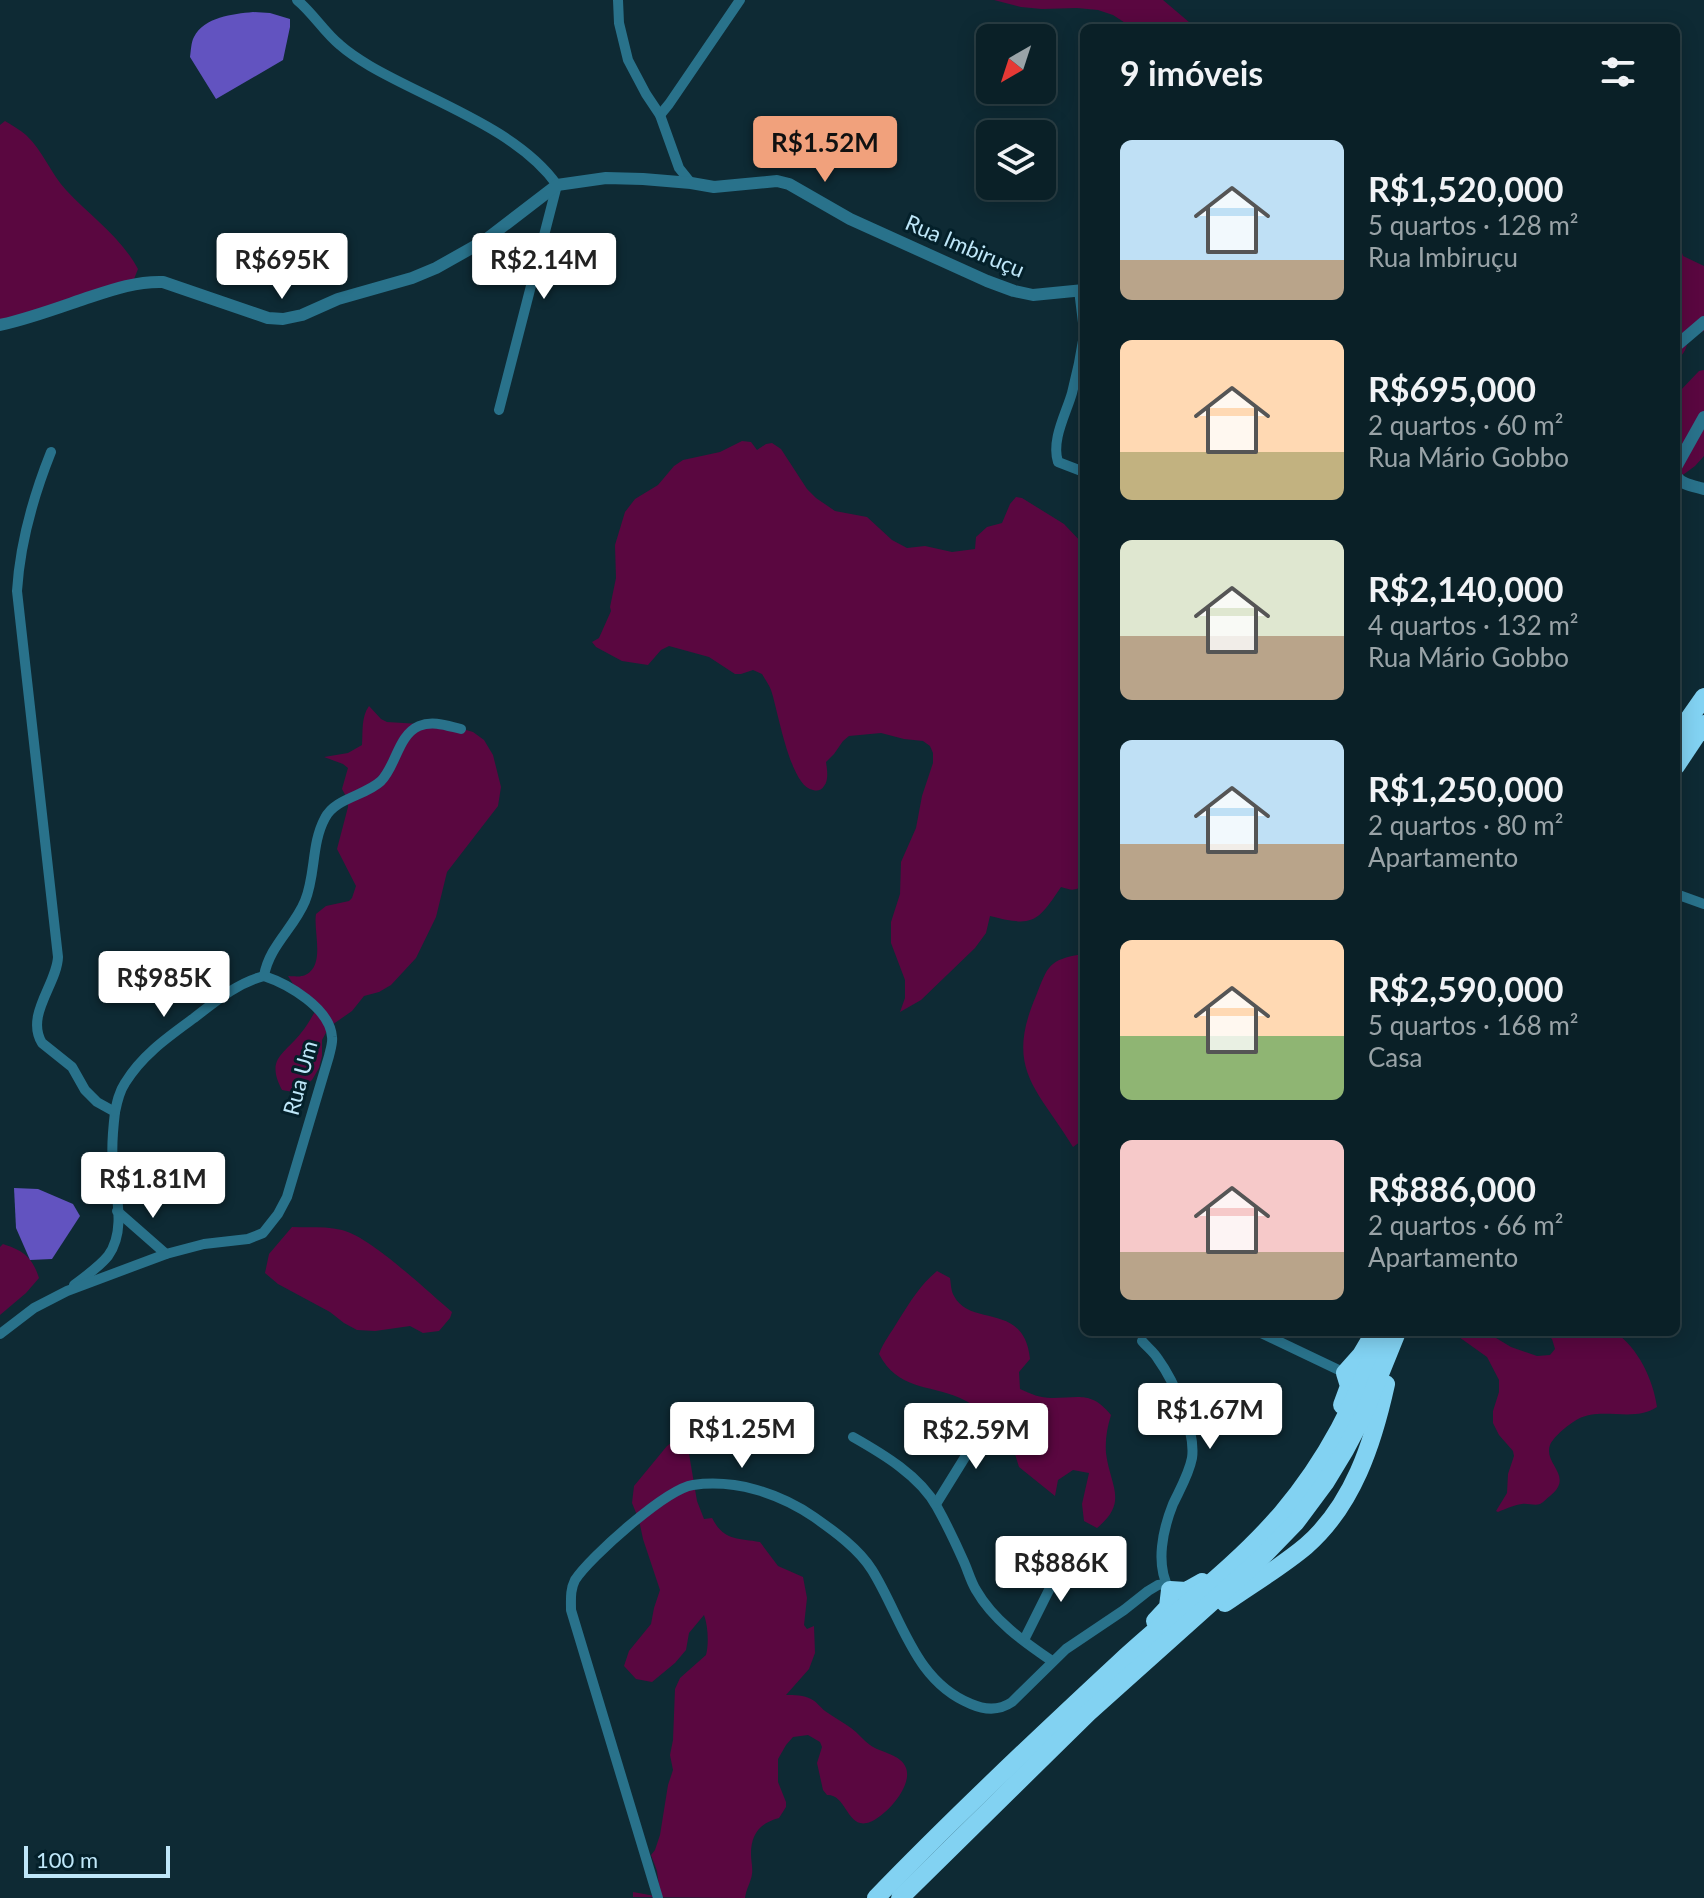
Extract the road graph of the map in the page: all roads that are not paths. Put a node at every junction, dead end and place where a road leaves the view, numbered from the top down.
1 (297, 0) edge
2 (618, 0) edge
3 (740, 0) edge
4 (660, 115) junction
5 (691, 183) junction
6 (557, 185) junction
7 (1080, 290) edge
8 (1704, 322) edge
9 (0, 325) edge
10 (1680, 343) edge
11 (1080, 354) edge
12 (499, 410) dead end
13 (1704, 417) edge
14 (51, 452) dead end
15 (1680, 460) edge
16 (1080, 470) edge
17 (1680, 479) edge
18 (1704, 489) edge
19 (1704, 697) edge
20 (1704, 724) edge
21 (461, 729) dead end
22 (1680, 731) edge
23 (1680, 760) edge
24 (1680, 895) edge
25 (1704, 904) edge
26 (264, 976) junction
27 (115, 1112) junction
28 (117, 1211) junction
29 (166, 1254) junction
30 (67, 1291) junction
31 (0, 1334) edge
32 (1267, 1336) edge
33 (1383, 1336) edge
34 (1386, 1336) edge
35 (1386, 1336) edge
36 (1387, 1336) edge
37 (1142, 1341) dead end
38 (1345, 1373) junction
39 (988, 1420) dead end
40 (853, 1437) dead end
41 (1328, 1449) junction
42 (936, 1504) junction
43 (1067, 1554) dead end
44 (1218, 1576) junction
45 (1168, 1587) junction
46 (1182, 1630) junction
47 (1024, 1640) junction
48 (1137, 1646) junction
49 (1052, 1661) junction
50 (658, 1898) edge
51 (876, 1898) edge
52 (900, 1898) edge

1 - 6 street
2 - 4 street
3 - 4 street
4 - 5 street
5 - 6 street, Rua Imbiruçu
5 - 7 street, Rua Imbiruçu
6 - 9 street
6 - 12 street
8 - 10 street
11 - 16 street
13 - 15 street
14 - 27 street
17 - 18 street
19 - 22 highway
20 - 23 highway
21 - 26 street
24 - 25 street
26 - 27 street
26 - 29 street, Rua Um
27 - 28 street
28 - 29 street
28 - 30 street
29 - 30 street, Rua Um
30 - 31 street, Rua Um
32 - 38 street
33 - 38 highway
34 - 41 highway
35 - 46 highway
36 - 46 highway
37 - 45 street
38 - 41 highway
39 - 42 street
40 - 42 street
41 - 44 highway
42 - 47 street
43 - 47 street
44 - 45 highway
44 - 48 highway
45 - 48 highway
45 - 49 street
46 - 52 highway
47 - 49 street
48 - 51 highway
49 - 50 street

